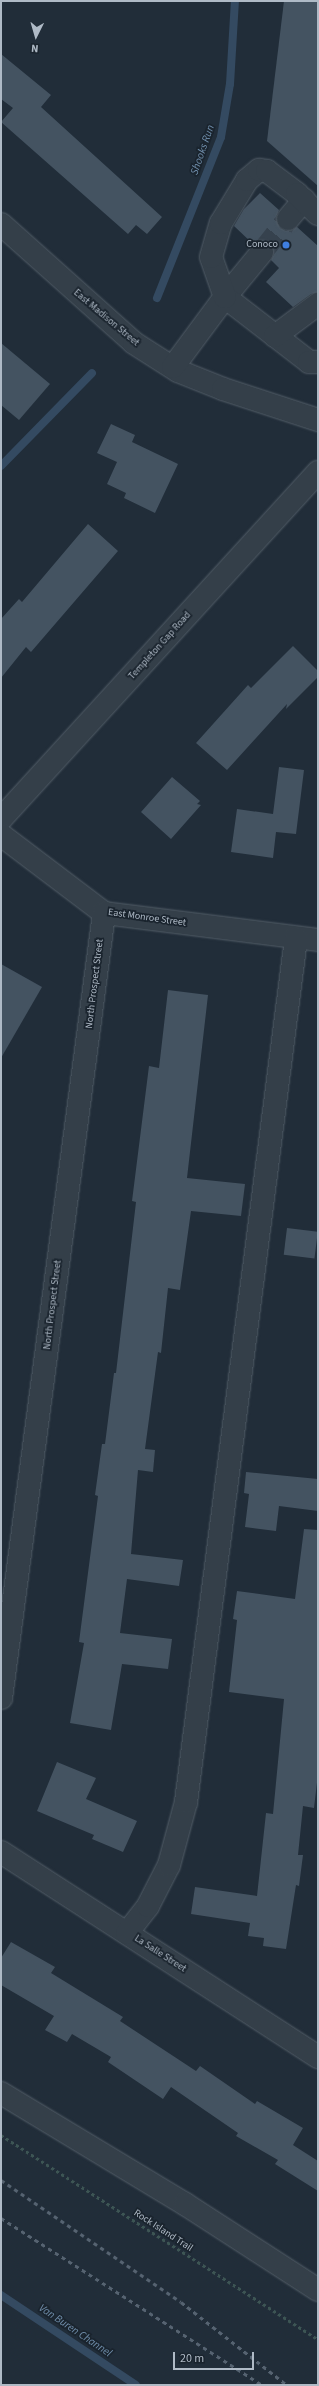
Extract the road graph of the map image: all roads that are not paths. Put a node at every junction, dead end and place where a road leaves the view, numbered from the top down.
1 (311, 207) edge
2 (288, 219) tunnel mouth
3 (1, 224) edge
4 (262, 252) tunnel mouth
5 (225, 296) junction
6 (318, 304) edge
7 (275, 336) junction
8 (318, 362) edge
9 (173, 367) junction
10 (318, 420) edge
11 (318, 472) edge
12 (1, 819) edge
13 (1, 835) edge
14 (104, 913) junction
15 (296, 938) junction
16 (318, 940) edge
17 (1, 1698) edge
18 (1, 1852) edge
19 (127, 1933) junction
20 (316, 2051) edge
21 (1, 2093) edge
22 (318, 2290) edge

1 - 2 street
1 - 5 street
3 - 9 street, East Madison Street
4 - 5 street
5 - 7 street
5 - 9 street
6 - 7 street
7 - 8 street
9 - 10 street, East Madison Street
11 - 12 street, Templeton Gap Road
13 - 14 street, East Monroe Street
14 - 15 street, East Monroe Street
14 - 17 street, North Prospect Street
15 - 16 street, East Monroe Street
15 - 19 street
18 - 19 street, La Salle Street
19 - 20 street, La Salle Street
21 - 22 street

